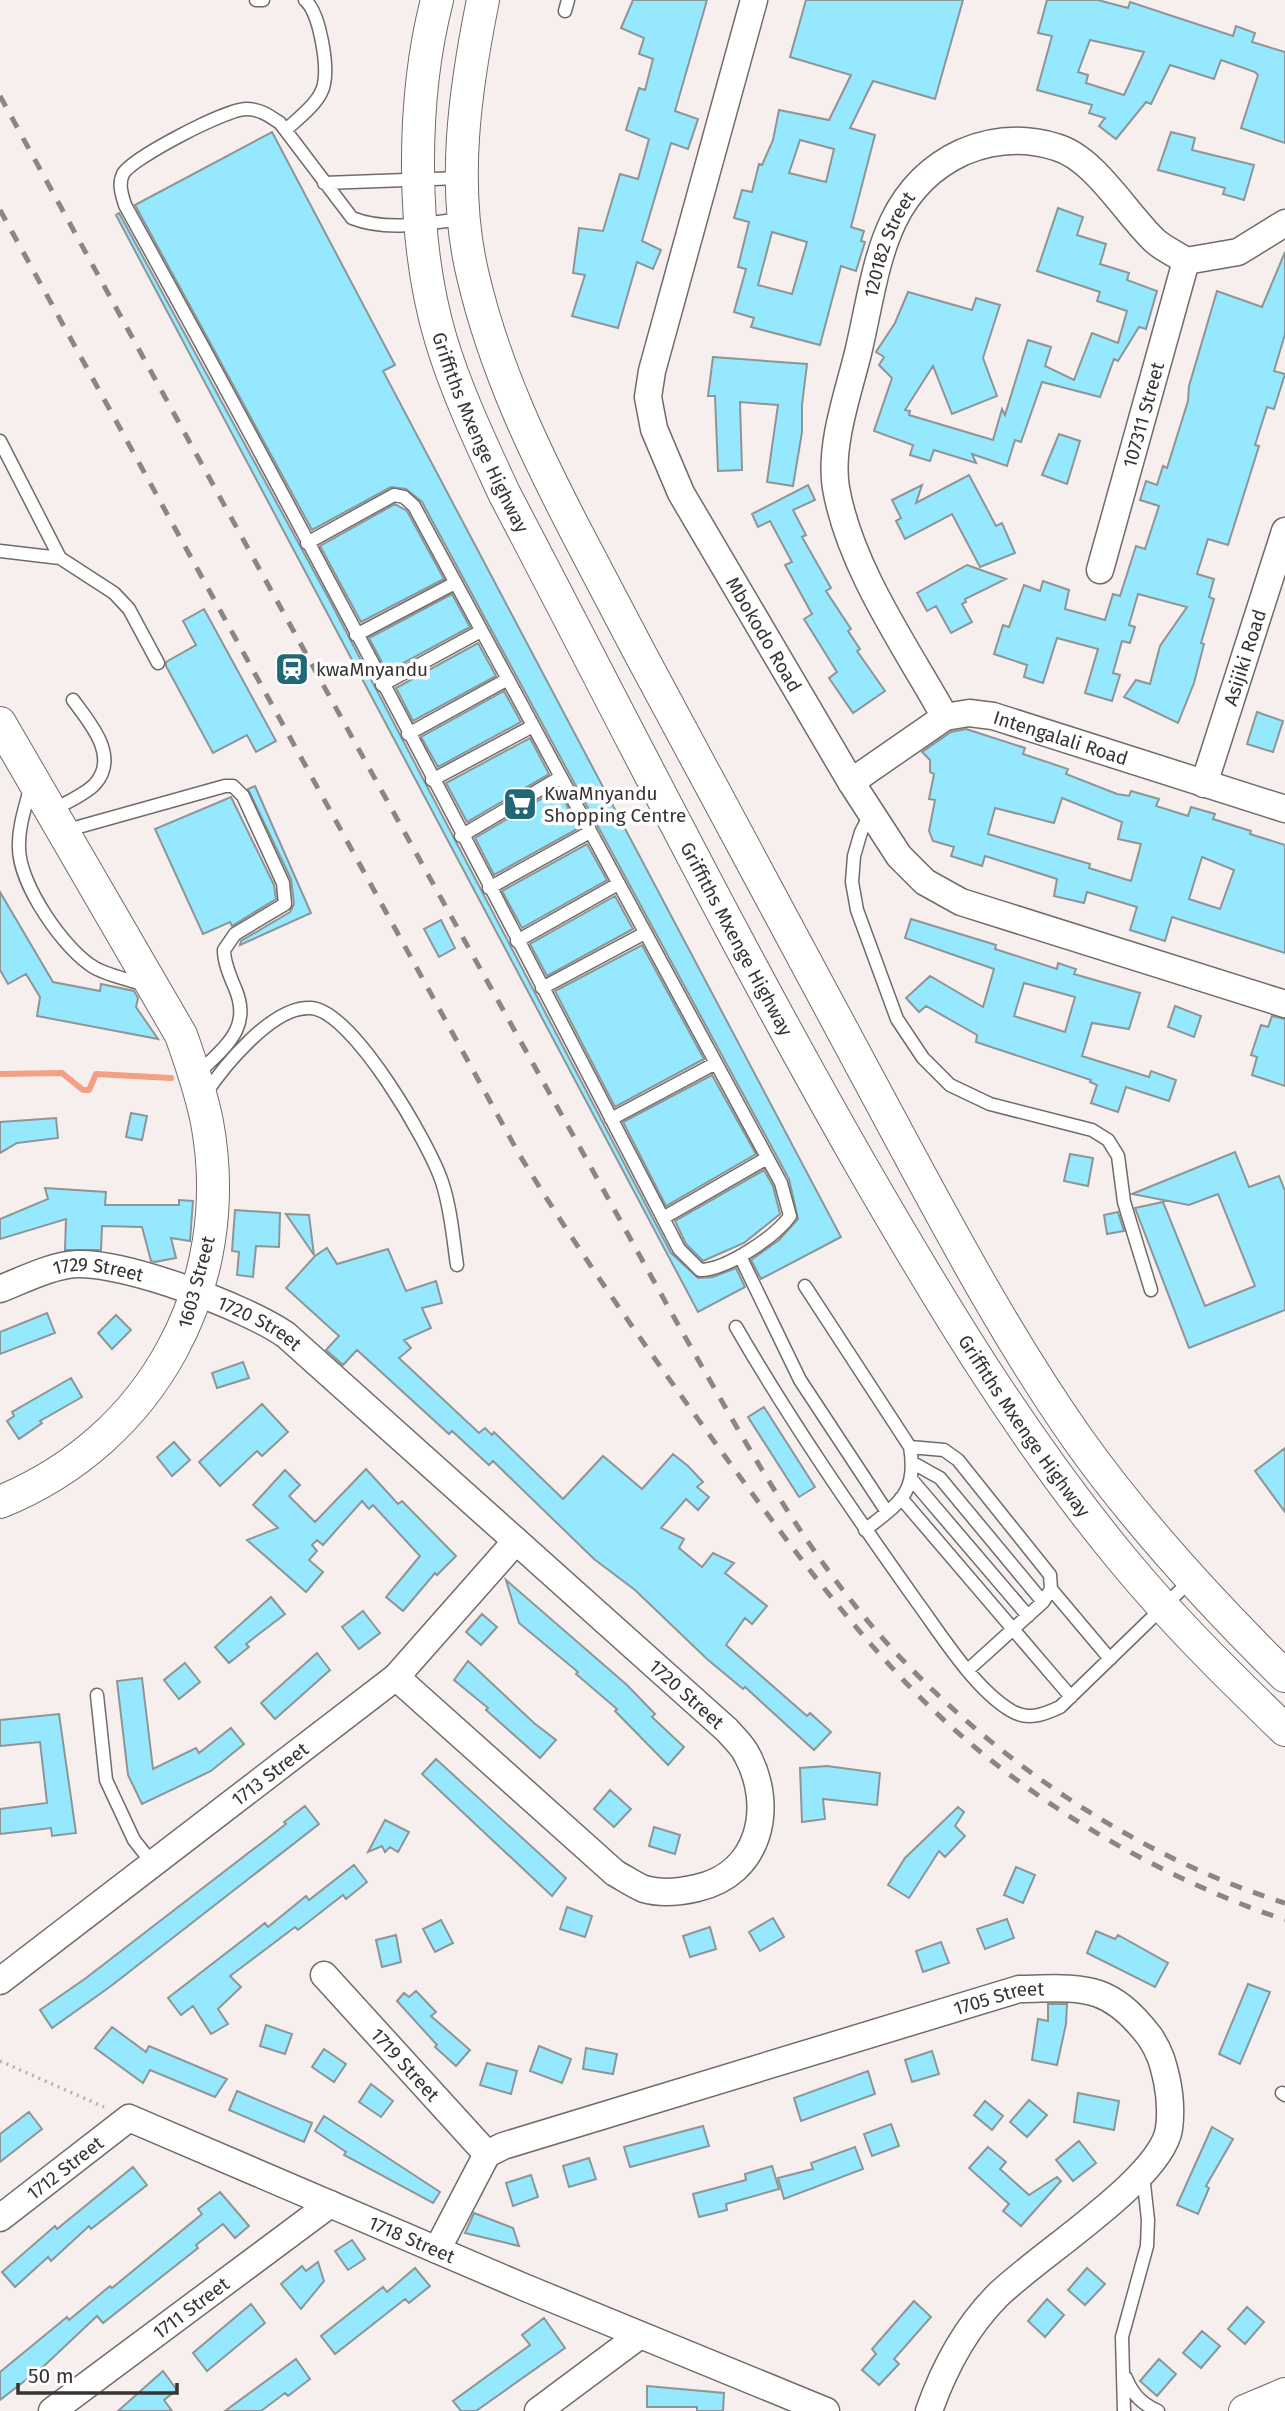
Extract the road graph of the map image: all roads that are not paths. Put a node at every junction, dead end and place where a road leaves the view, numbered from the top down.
1 (256, 0) edge
2 (263, 0) edge
3 (306, 0) edge
4 (437, 0) edge
5 (483, 0) edge
6 (754, 0) edge
7 (286, 130) junction
8 (463, 178) junction
9 (420, 179) junction
10 (324, 183) junction
11 (463, 219) junction
12 (1285, 223) edge
13 (421, 224) junction
14 (1186, 261) junction
15 (0, 440) edge
16 (1285, 531) edge
17 (307, 543) junction
18 (0, 551) edge
19 (60, 558) junction
20 (1100, 570) dead end
21 (455, 583) junction
22 (1273, 616) edge
23 (481, 631) junction
24 (356, 635) junction
25 (158, 663) dead end
26 (508, 680) junction
27 (383, 685) junction
28 (73, 700) dead end
29 (945, 717) junction
30 (0, 724) edge
31 (533, 726) junction
32 (408, 734) junction
33 (33, 778) junction
34 (561, 778) junction
35 (432, 780) junction
36 (852, 782) junction
37 (1204, 785) junction
38 (1285, 808) edge
39 (871, 813) junction
40 (58, 821) junction
41 (590, 832) junction
42 (461, 836) junction
43 (618, 884) junction
44 (489, 888) junction
45 (645, 933) junction
46 (517, 941) junction
47 (154, 988) junction
48 (542, 988) junction
49 (1285, 1004) edge
50 (716, 1063) junction
51 (199, 1088) junction
52 (611, 1119) junction
53 (767, 1158) junction
54 (663, 1218) junction
55 (740, 1256) junction
56 (457, 1265) dead end
57 (805, 1286) dead end
58 (0, 1289) edge
59 (1151, 1290) dead end
60 (197, 1295) junction
61 (736, 1327) dead end
62 (909, 1447) junction
63 (912, 1463) junction
64 (912, 1480) junction
65 (901, 1498) junction
66 (0, 1502) edge
67 (887, 1512) junction
68 (865, 1530) junction
69 (516, 1541) junction
70 (1191, 1581) junction
71 (1051, 1589) junction
72 (1043, 1602) junction
73 (1163, 1607) junction
74 (1028, 1616) junction
75 (1013, 1630) junction
76 (1110, 1659) junction
77 (969, 1669) junction
78 (1285, 1676) edge
79 (396, 1677) junction
80 (97, 1695) dead end
81 (1071, 1697) junction
82 (1285, 1730) edge
83 (153, 1864) junction
84 (324, 1975) dead end
85 (0, 1981) edge
86 (129, 2118) joint
87 (487, 2154) junction
88 (1142, 2172) junction
89 (330, 2204) junction
90 (0, 2218) edge
91 (437, 2250) junction
92 (640, 2335) junction
93 (1121, 2365) junction
94 (1285, 2395) edge
95 (52, 2411) edge
96 (538, 2411) edge
97 (826, 2411) edge
98 (929, 2411) edge
99 (1124, 2411) edge
100 (1158, 2411) edge
101 (1245, 2411) edge

1 - 2 lane
3 - 7 lane
4 - 9 street, Griffiths Mxenge Highway
5 - 8 street, Griffiths Mxenge Highway
6 - 36 street, Mbokodo Road
7 - 10 lane
7 - 17 lane
8 - 9 lane
8 - 11 street, Griffiths Mxenge Highway
9 - 10 lane
9 - 13 street, Griffiths Mxenge Highway
10 - 13 lane
11 - 13 lane
11 - 70 street, Griffiths Mxenge Highway
12 - 14 street
13 - 73 street, Griffiths Mxenge Highway
14 - 20 street, 107311 Street
14 - 29 street, 120182 Street
15 - 19 lane
16 - 22 street, Asijiki Road
17 - 21 lane
17 - 24 lane
18 - 19 lane
19 - 25 lane
21 - 23 lane
21 - 24 lane
22 - 37 street, Asijiki Road
23 - 26 lane
23 - 27 lane
24 - 27 lane
26 - 31 lane
26 - 32 lane
27 - 32 lane
28 - 40 lane
29 - 36 street
29 - 37 street, Intengalali Road
30 - 33 street, 1603 Street
31 - 34 lane
31 - 35 lane
32 - 35 lane
33 - 40 street, 1603 Street
33 - 47 lane
34 - 41 lane
34 - 42 lane
35 - 42 lane
36 - 39 street, Mbokodo Road
37 - 38 street, Intengalali Road
39 - 49 street, Mbokodo Road
39 - 59 lane
40 - 47 street, 1603 Street
40 - 51 lane
41 - 43 lane
41 - 44 lane
42 - 44 lane
43 - 45 lane
43 - 46 lane
44 - 46 lane
45 - 48 lane
45 - 50 lane
46 - 48 lane
47 - 51 street, 1603 Street
48 - 52 lane
50 - 52 lane
50 - 53 lane
51 - 56 lane
51 - 60 street, 1603 Street
52 - 54 lane
53 - 54 lane
53 - 55 lane
54 - 55 lane
55 - 67 lane
57 - 62 lane
58 - 60 street, 1729 Street
60 - 66 street, 1603 Street
60 - 69 street, 1720 Street
61 - 68 lane
62 - 63 lane
62 - 71 lane
63 - 64 lane
63 - 72 lane
64 - 65 lane
64 - 74 lane
65 - 67 lane
65 - 75 lane
67 - 68 lane
68 - 77 lane
69 - 79 street, 1713 Street
69 - 79 street, 1720 Street
70 - 73 lane
70 - 78 street, Griffiths Mxenge Highway
71 - 72 lane
71 - 76 lane
72 - 74 lane
73 - 76 lane
73 - 82 street, Griffiths Mxenge Highway
74 - 75 lane
75 - 77 lane
75 - 81 lane
76 - 81 lane
77 - 81 lane
79 - 83 street, 1713 Street
80 - 83 lane
83 - 85 street, 1713 Street
84 - 87 street, 1719 Street
86 - 89 street, 1718 Street
86 - 90 street, 1712 Street
87 - 88 street, 1705 Street
87 - 91 street
88 - 93 lane
88 - 98 street, 1705 Street
89 - 91 street, 1718 Street
89 - 95 street, 1711 Street
91 - 92 street, 1718 Street
92 - 96 street
92 - 97 street, 1718 Street
93 - 99 lane
93 - 100 lane
94 - 101 street

